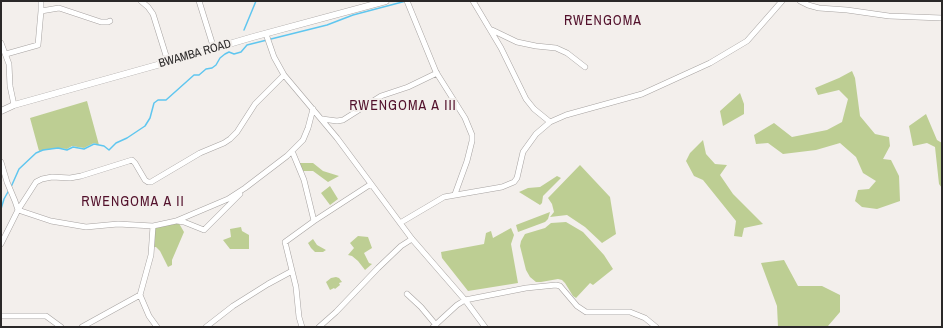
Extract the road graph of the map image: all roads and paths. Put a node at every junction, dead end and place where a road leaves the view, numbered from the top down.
1 (41, 1) edge
2 (141, 1) edge
3 (199, 1) edge
4 (386, 1) edge
5 (407, 1) edge
6 (473, 1) edge
7 (782, 1) edge
8 (800, 1) edge
9 (42, 11) junction
10 (942, 18) edge
11 (110, 21) dead end
12 (491, 29) junction
13 (266, 34) junction
14 (1, 43) edge
15 (214, 49) junction
16 (6, 54) junction
17 (168, 62) junction
18 (585, 67) dead end
19 (437, 73) junction
20 (284, 75) junction
21 (14, 105) junction
22 (2, 109) edge
23 (313, 109) junction
24 (321, 119) junction
25 (550, 122) junction
26 (292, 151) junction
27 (1, 162) edge
28 (371, 184) junction
29 (245, 188) junction
30 (455, 194) junction
31 (18, 210) junction
32 (176, 221) junction
33 (314, 221) junction
34 (400, 222) junction
35 (153, 226) junction
36 (412, 239) junction
37 (1, 244) edge
38 (292, 271) junction
39 (407, 294) dead end
40 (140, 295) junction
41 (465, 300) junction
42 (1, 316) edge
43 (434, 326) edge
44 (61, 327) edge
45 (82, 327) edge
46 (157, 327) edge
47 (206, 327) edge
48 (302, 327) edge
49 (319, 327) edge
50 (485, 327) edge
51 (656, 327) edge

1 - 9 street
2 - 17 street
3 - 15 street
4 - 13 main road, BWAMBA ROAD
5 - 19 street
6 - 12 street
7 - 25 street
8 - 10 street
9 - 11 street
9 - 16 street
12 - 18 street
12 - 25 street
13 - 15 main road, BWAMBA ROAD
13 - 20 street
14 - 16 street
15 - 17 main road, BWAMBA ROAD
16 - 21 street
17 - 21 main road, BWAMBA ROAD
19 - 24 street
19 - 30 street
20 - 23 street
20 - 31 street
21 - 22 main road, BWAMBA ROAD
23 - 24 street
23 - 26 street
24 - 28 street
25 - 30 street
26 - 29 street
26 - 33 street
27 - 31 street
28 - 33 street
28 - 34 street
29 - 32 street
29 - 32 street
30 - 34 street
31 - 35 street
31 - 37 street
32 - 35 street
33 - 38 street
34 - 36 street
35 - 40 street
36 - 41 street
36 - 49 street
38 - 47 street
38 - 48 street
39 - 43 street
40 - 45 street
40 - 46 street
41 - 43 street
41 - 50 street
41 - 51 street
42 - 44 street

